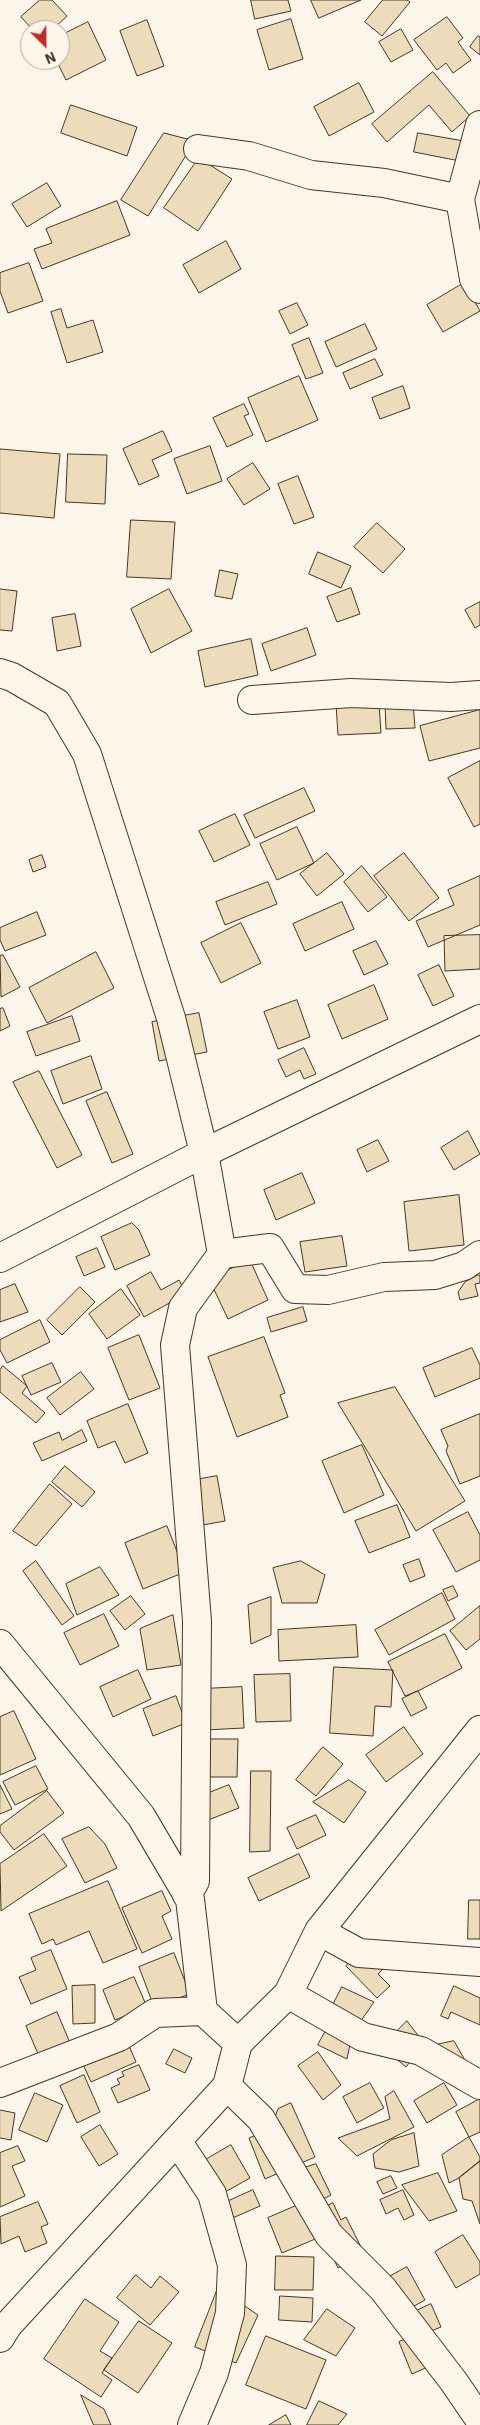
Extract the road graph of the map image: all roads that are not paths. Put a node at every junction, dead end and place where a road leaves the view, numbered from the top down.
1 (480, 125) edge
2 (198, 149) dead end
3 (460, 199) junction
4 (480, 289) edge
5 (0, 674) edge
6 (480, 695) edge
7 (252, 700) dead end
8 (480, 1019) edge
9 (204, 1154) junction
10 (222, 1254) junction
11 (480, 1255) edge
12 (0, 1258) edge
13 (0, 1644) edge
14 (480, 1730) edge
15 (190, 1899) junction
16 (319, 1931) junction
17 (480, 1962) edge
18 (288, 1994) junction
19 (203, 2011) junction
20 (238, 2043) junction
21 (0, 2083) edge
22 (480, 2085) edge
23 (227, 2086) junction
24 (178, 2142) junction
25 (0, 2338) edge
26 (480, 2420) edge
27 (192, 2425) edge

1 - 3 street
2 - 3 street
3 - 4 street
5 - 9 street
6 - 7 street
8 - 9 street
9 - 10 street
9 - 12 street
10 - 11 street
10 - 15 street
13 - 15 street
14 - 16 street
15 - 19 street
16 - 17 street
16 - 18 street
18 - 20 street
18 - 22 street
19 - 20 street
19 - 21 street
20 - 23 street
23 - 24 street
23 - 26 street
24 - 25 street
24 - 27 street

